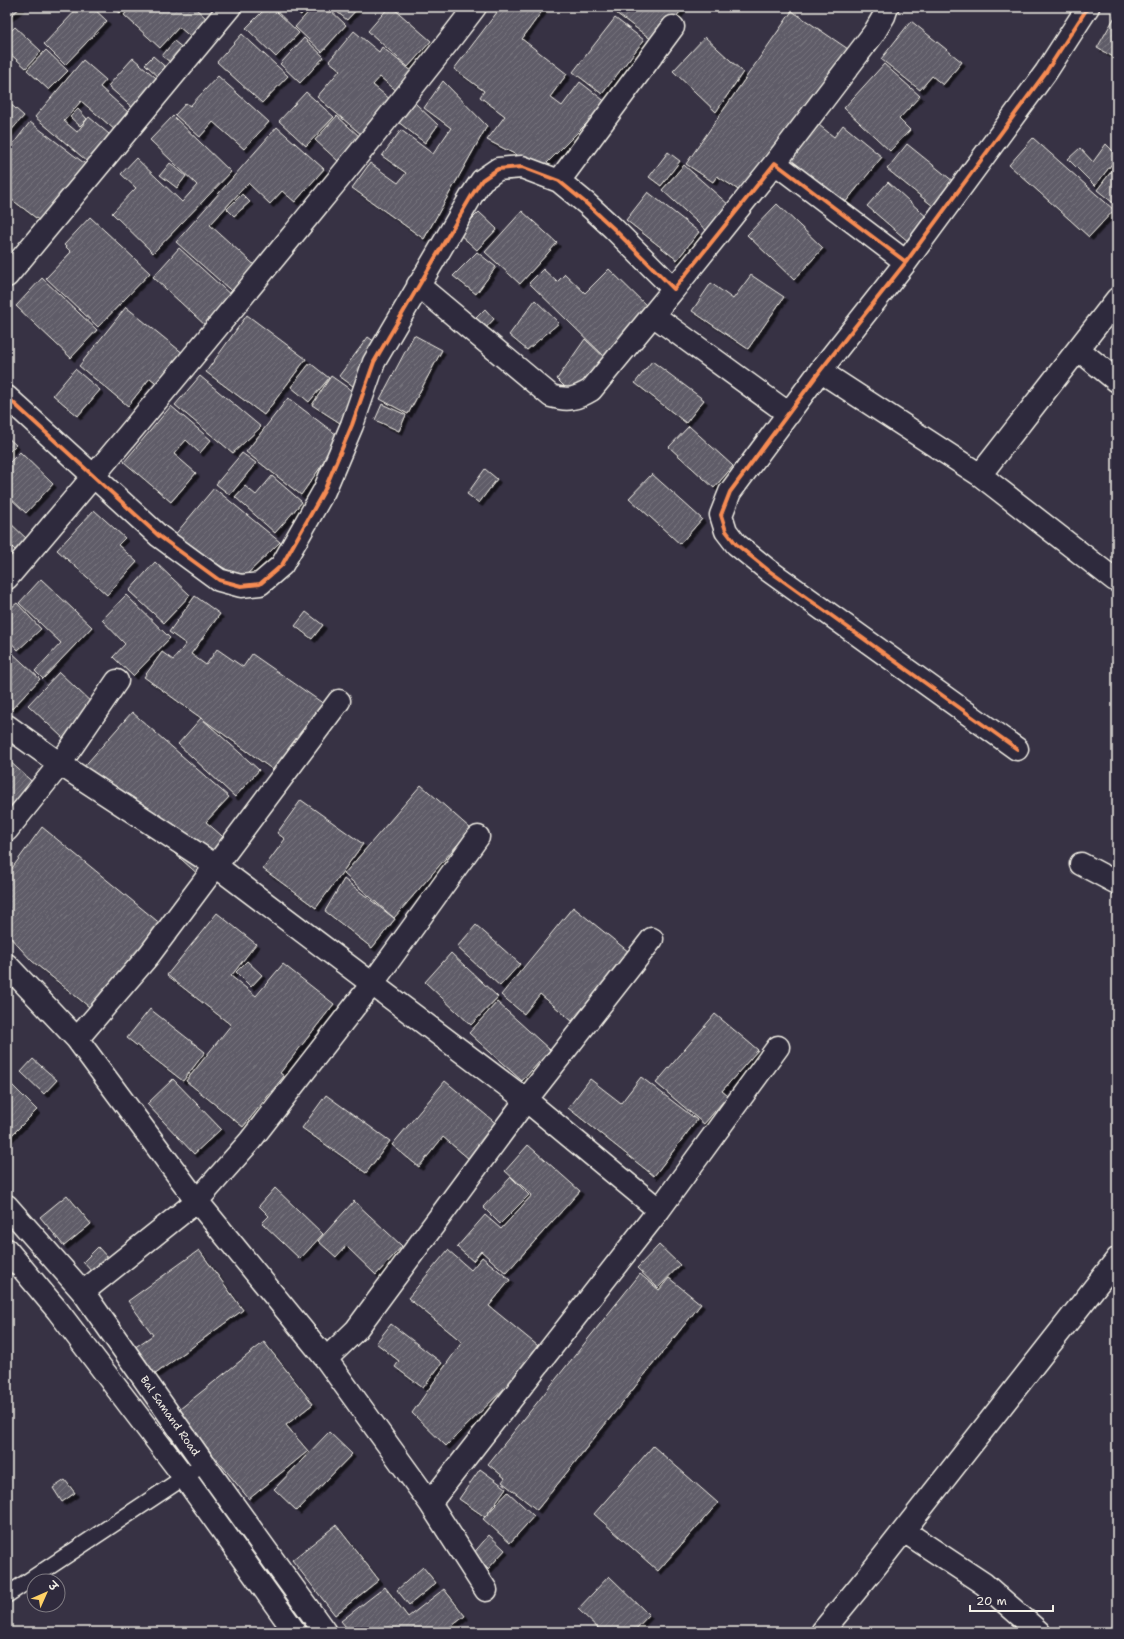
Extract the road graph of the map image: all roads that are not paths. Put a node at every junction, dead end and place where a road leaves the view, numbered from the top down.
1 (230, 7) edge
2 (475, 7) edge
3 (888, 7) edge
4 (1088, 7) edge
5 (673, 27) dead end
6 (775, 163) junction
7 (559, 181) junction
8 (906, 262) junction
9 (7, 276) edge
10 (418, 285) junction
11 (674, 289) junction
12 (1117, 299) edge
13 (653, 315) junction
14 (1079, 350) junction
15 (820, 371) junction
16 (1117, 381) edge
17 (7, 397) edge
18 (789, 414) junction
19 (980, 475) junction
20 (94, 477) junction
21 (7, 578) edge
22 (1115, 580) dead end
23 (117, 681) dead end
24 (339, 701) dead end
25 (7, 726) edge
26 (1017, 749) dead end
27 (60, 764) junction
28 (7, 830) edge
29 (478, 837) dead end
30 (1081, 864) dead end
31 (216, 866) junction
32 (1117, 883) edge
33 (652, 939) dead end
34 (7, 965) edge
35 (372, 984) junction
36 (77, 1040) junction
37 (778, 1047) dead end
38 (526, 1100) junction
39 (197, 1201) junction
40 (7, 1206) edge
41 (659, 1210) junction
42 (7, 1250) edge
43 (1117, 1259) edge
44 (83, 1292) junction
45 (326, 1359) junction
46 (204, 1464) junction
47 (185, 1478) junction
48 (430, 1503) junction
49 (904, 1531) junction
50 (486, 1590) dead end
51 (7, 1595) edge
52 (294, 1632) edge
53 (325, 1632) edge
54 (822, 1632) edge
55 (1039, 1632) edge

1 - 9 street
2 - 20 street
3 - 6 street
4 - 8 street
5 - 7 street
6 - 8 street
6 - 11 street
7 - 10 street
7 - 11 street
8 - 15 street
10 - 13 street
10 - 20 street
11 - 13 street
12 - 14 street
13 - 18 street
14 - 16 street
14 - 19 street
15 - 18 street
15 - 19 street
17 - 20 street
18 - 26 street
19 - 22 street
20 - 21 street
23 - 27 street
24 - 31 street
25 - 27 street
27 - 28 street
27 - 31 street
29 - 35 street
30 - 32 street
31 - 35 street
31 - 36 street
33 - 38 street
34 - 36 street
35 - 38 street
35 - 39 street
36 - 39 street
37 - 41 street
38 - 41 street
38 - 45 street
39 - 44 street
39 - 45 street
40 - 44 street, Bal Samand Road
41 - 48 street
42 - 47 street
43 - 49 street
44 - 46 street, Bal Samand Road
45 - 48 street
46 - 47 lane
46 - 53 street, Bal Samand Road
47 - 51 lane
47 - 52 street
48 - 50 street
49 - 54 street
49 - 55 street

